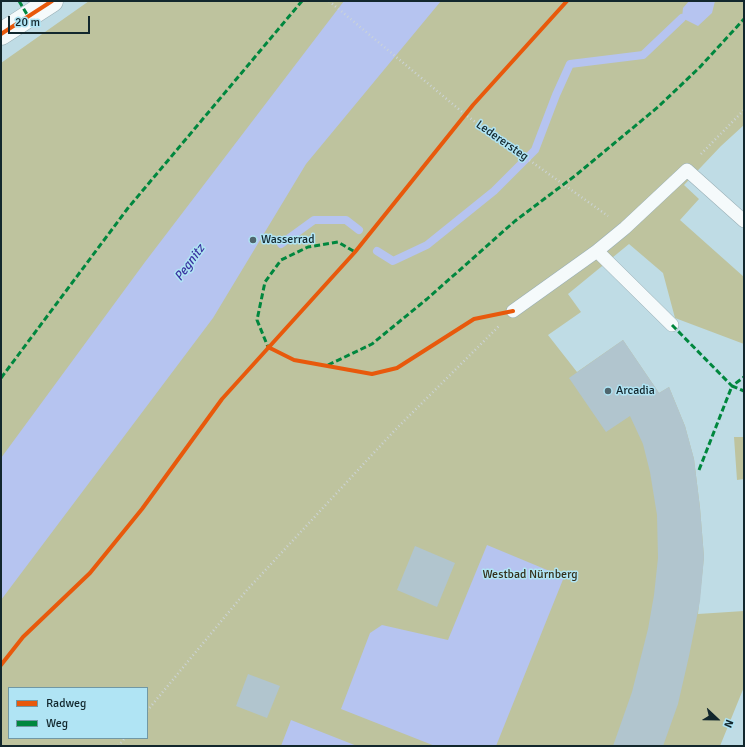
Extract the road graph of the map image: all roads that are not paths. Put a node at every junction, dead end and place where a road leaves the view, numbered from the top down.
1 (52, 1) edge
2 (1, 34) edge
3 (744, 221) edge
4 (597, 251) junction
5 (513, 311) road end
6 (672, 325) dead end

1 - 2 street
3 - 4 lane
4 - 5 lane
4 - 6 lane

